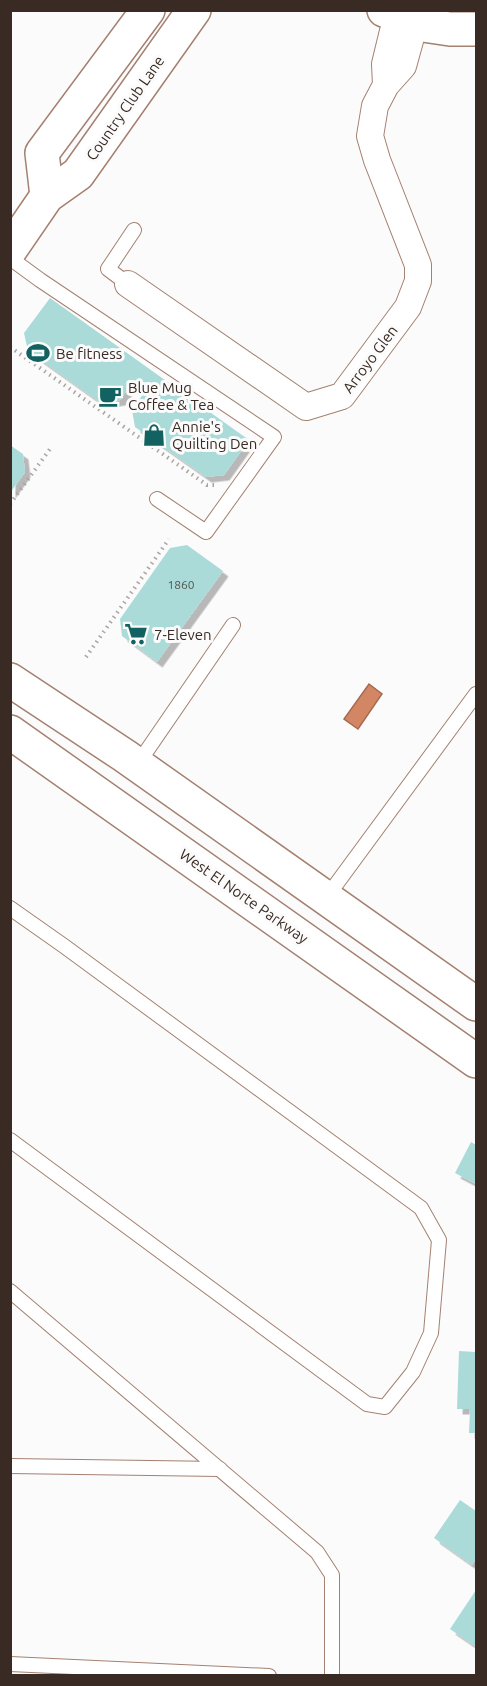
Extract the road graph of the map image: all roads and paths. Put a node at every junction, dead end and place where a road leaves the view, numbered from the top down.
1 (147, 10) edge
2 (194, 10) edge
3 (398, 13) edge
4 (477, 29) edge
5 (46, 196) junction
6 (134, 230) dead end
7 (10, 250) edge
8 (10, 258) edge
9 (128, 284) joint
10 (10, 347) edge
11 (50, 449) dead end
12 (218, 485) dead end
13 (157, 499) dead end
14 (10, 504) edge
15 (169, 539) dead end
16 (233, 625) dead end
17 (86, 657) dead end
18 (10, 680) edge
19 (477, 694) edge
20 (10, 732) edge
21 (137, 765) junction
22 (326, 898) junction
23 (10, 908) edge
24 (477, 1004) edge
25 (477, 1061) edge
26 (10, 1140) edge
27 (10, 1291) edge
28 (10, 1466) edge
29 (220, 1469) junction
30 (10, 1664) edge
31 (269, 1676) edge
32 (332, 1676) edge

1 - 5 main road
2 - 5 main road, Country Club Lane
3 - 4 main road
3 - 9 street, Arroyo Glen
5 - 7 main road, Country Club Lane
6 - 9 lane
8 - 13 lane
10 - 12 path
11 - 14 path
15 - 17 path
16 - 21 lane
18 - 21 main road
19 - 22 lane
20 - 25 main road, West El Norte Parkway
21 - 22 main road
22 - 24 main road
23 - 26 lane
27 - 29 lane
28 - 29 lane
29 - 32 lane
30 - 31 lane

